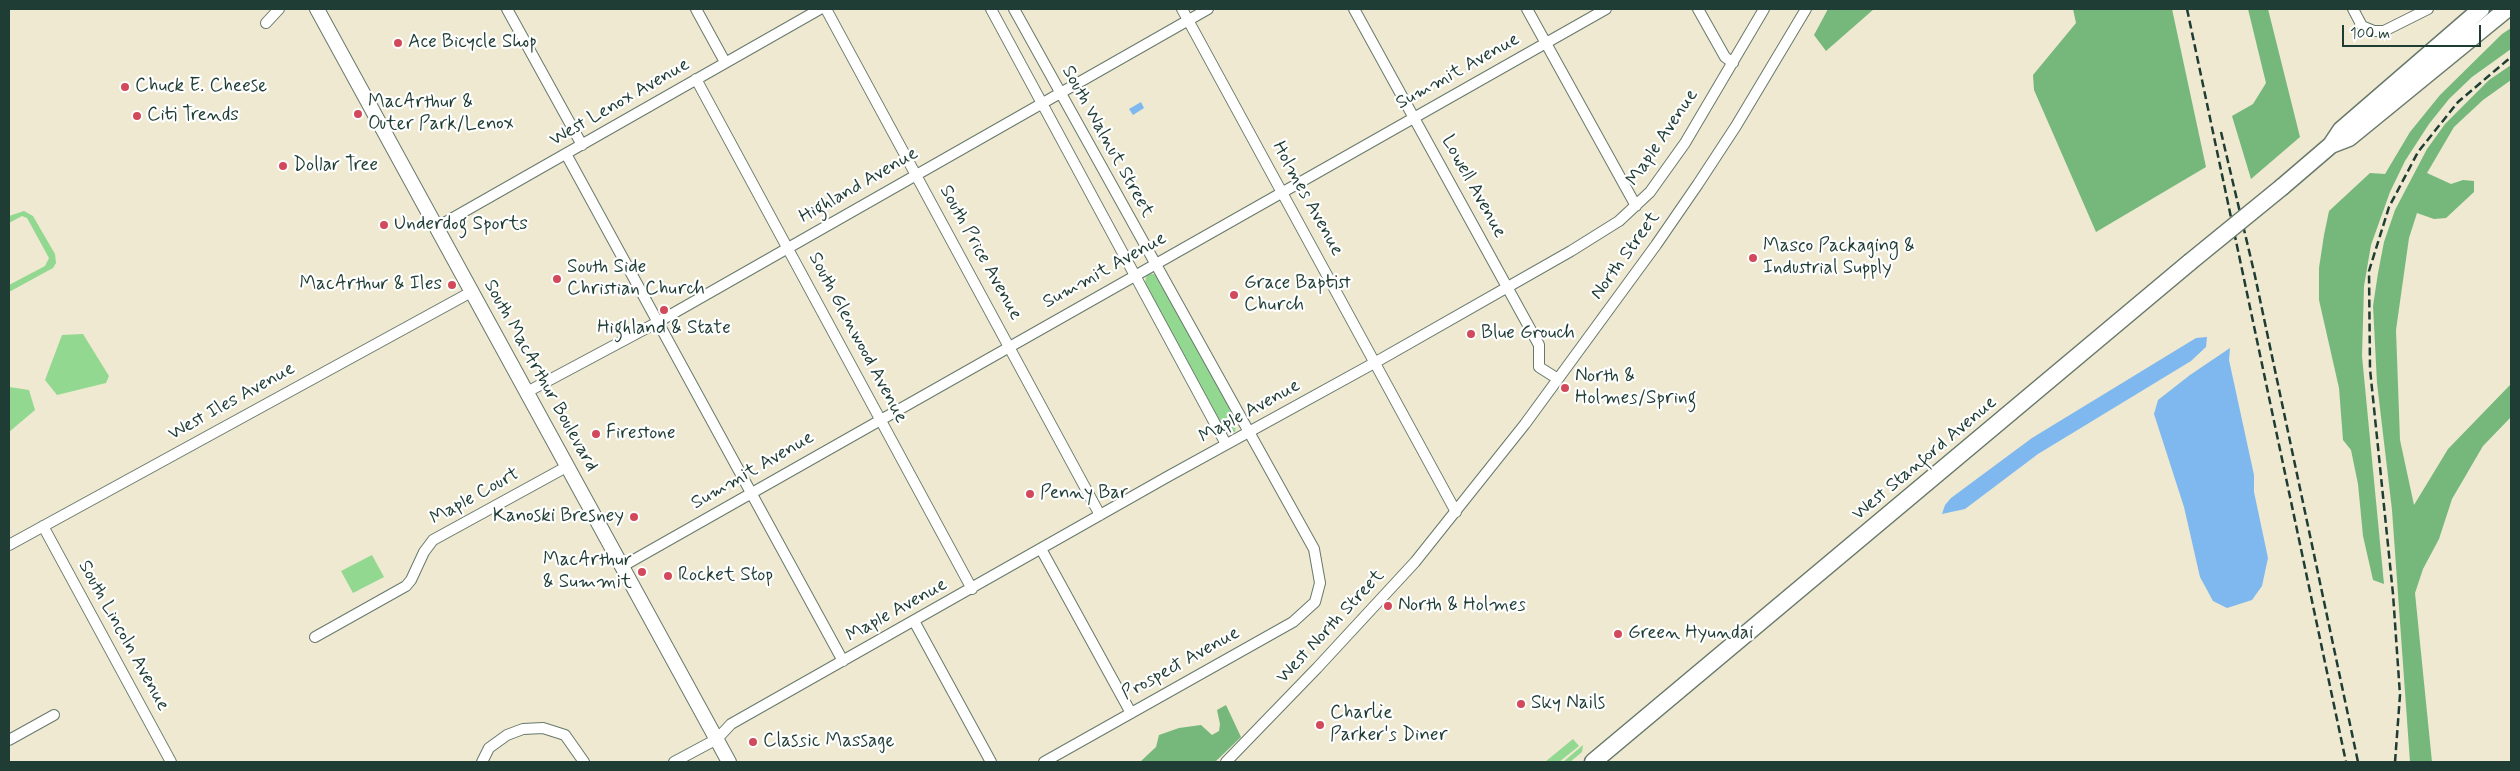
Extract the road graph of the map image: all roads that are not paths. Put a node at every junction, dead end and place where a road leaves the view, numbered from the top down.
1 (279, 9) edge
2 (317, 9) edge
3 (507, 9) edge
4 (696, 9) edge
5 (820, 9) edge
6 (826, 9) edge
7 (991, 9) edge
8 (1014, 9) edge
9 (1182, 9) edge
10 (1208, 9) edge
11 (1354, 9) edge
12 (1527, 9) edge
13 (1606, 9) edge
14 (1698, 9) edge
15 (1764, 9) edge
16 (1806, 9) edge
17 (2353, 9) edge
18 (2428, 9) edge
19 (2481, 9) edge
20 (2507, 9) edge
21 (2511, 17) edge
22 (1188, 20) junction
23 (266, 23) dead end
24 (2475, 36) junction
25 (1546, 43) junction
26 (725, 62) junction
27 (1733, 63) junction
28 (696, 79) junction
29 (1060, 93) junction
30 (1043, 103) junction
31 (1414, 117) junction
32 (582, 145) junction
33 (2331, 145) junction
34 (566, 154) junction
35 (917, 174) junction
36 (1283, 191) junction
37 (1636, 206) junction
38 (437, 227) junction
39 (788, 247) junction
40 (1155, 264) junction
41 (1136, 274) junction
42 (1508, 288) junction
43 (472, 291) junction
44 (658, 322) junction
45 (1010, 344) junction
46 (1376, 362) junction
47 (1558, 379) junction
48 (527, 392) junction
49 (881, 419) junction
50 (1248, 432) junction
51 (1226, 444) junction
52 (568, 466) junction
53 (751, 492) junction
54 (1456, 512) junction
55 (1100, 515) junction
56 (43, 526) junction
57 (9, 545) edge
58 (1041, 548) junction
59 (623, 566) junction
60 (1320, 583) joint
61 (972, 589) junction
62 (914, 621) junction
63 (315, 637) dead end
64 (843, 661) junction
65 (1131, 713) junction
66 (54, 715) dead end
67 (9, 740) edge
68 (717, 740) junction
69 (171, 762) edge
70 (482, 762) edge
71 (584, 762) edge
72 (674, 762) edge
73 (729, 762) edge
74 (991, 762) edge
75 (1044, 762) edge
76 (1226, 762) edge
77 (1593, 762) edge

1 - 23 street
2 - 38 main road, South MacArthur Boulevard
3 - 32 street
4 - 26 street
5 - 26 street, West Lenox Avenue
6 - 35 street, South Price Avenue
7 - 30 street, South Walnut Street
8 - 29 street, South Walnut Street
9 - 22 street, Holmes Avenue
10 - 22 street, Highland Avenue
11 - 31 street, Lowell Avenue
12 - 25 street
13 - 25 street, Summit Avenue
14 - 27 street
15 - 27 street, Maple Avenue
16 - 47 street, North Street
17 - 18 street
19 - 33 main road
20 - 24 main road
21 - 24 main road
22 - 29 street, Highland Avenue
22 - 36 street, Holmes Avenue
24 - 33 main road
25 - 31 street, Summit Avenue
25 - 37 street
26 - 28 street, West Lenox Avenue
27 - 37 street, Maple Avenue
28 - 32 street, West Lenox Avenue
28 - 39 street, South Glenwood Avenue
29 - 30 street, Highland Avenue
29 - 40 street, South Walnut Street
30 - 35 street, Highland Avenue
30 - 41 street, South Walnut Street
31 - 36 street, Summit Avenue
31 - 42 street, Lowell Avenue
32 - 34 street, West Lenox Avenue
33 - 77 main road, West Stanford Avenue, bridge
34 - 38 street, West Lenox Avenue
34 - 44 street
35 - 39 street, Highland Avenue
35 - 45 street, South Price Avenue
36 - 40 street, Summit Avenue
36 - 46 street, Holmes Avenue
37 - 42 street, Maple Avenue
38 - 43 main road, South MacArthur Boulevard
39 - 44 street, Highland Avenue
39 - 49 street, South Glenwood Avenue
40 - 41 street, Summit Avenue
40 - 50 street, South Walnut Street
41 - 45 street, Summit Avenue
41 - 51 street, South Walnut Street
42 - 46 street, Maple Avenue
42 - 47 street, Lowell Avenue
43 - 48 main road, South MacArthur Boulevard
43 - 56 street, West Iles Avenue
44 - 48 street, Highland Avenue
44 - 53 street
45 - 49 street, Summit Avenue
45 - 55 street, South Price Avenue
46 - 50 street, Maple Avenue
46 - 54 street, Holmes Avenue
47 - 54 street, North Street
48 - 52 main road, South MacArthur Boulevard
49 - 53 street, Summit Avenue
49 - 61 street, South Glenwood Avenue
50 - 51 street, Maple Avenue
50 - 60 street, South Walnut Street
51 - 55 street, Maple Avenue
52 - 59 main road, South MacArthur Boulevard
52 - 63 street, Maple Court
53 - 59 street, Summit Avenue
53 - 64 street
54 - 76 street, West North Street
55 - 58 street, Maple Avenue
56 - 57 street, West Iles Avenue
56 - 69 street, South Lincoln Avenue
58 - 61 street, Maple Avenue
58 - 65 street
59 - 68 main road, South MacArthur Boulevard
60 - 65 street, Prospect Avenue
61 - 62 street, Maple Avenue
62 - 64 street, Maple Avenue
62 - 74 street
64 - 68 street, Maple Avenue
65 - 75 street, Prospect Avenue
66 - 67 street
68 - 72 street, Maple Avenue
68 - 73 main road, South MacArthur Boulevard
70 - 71 street

